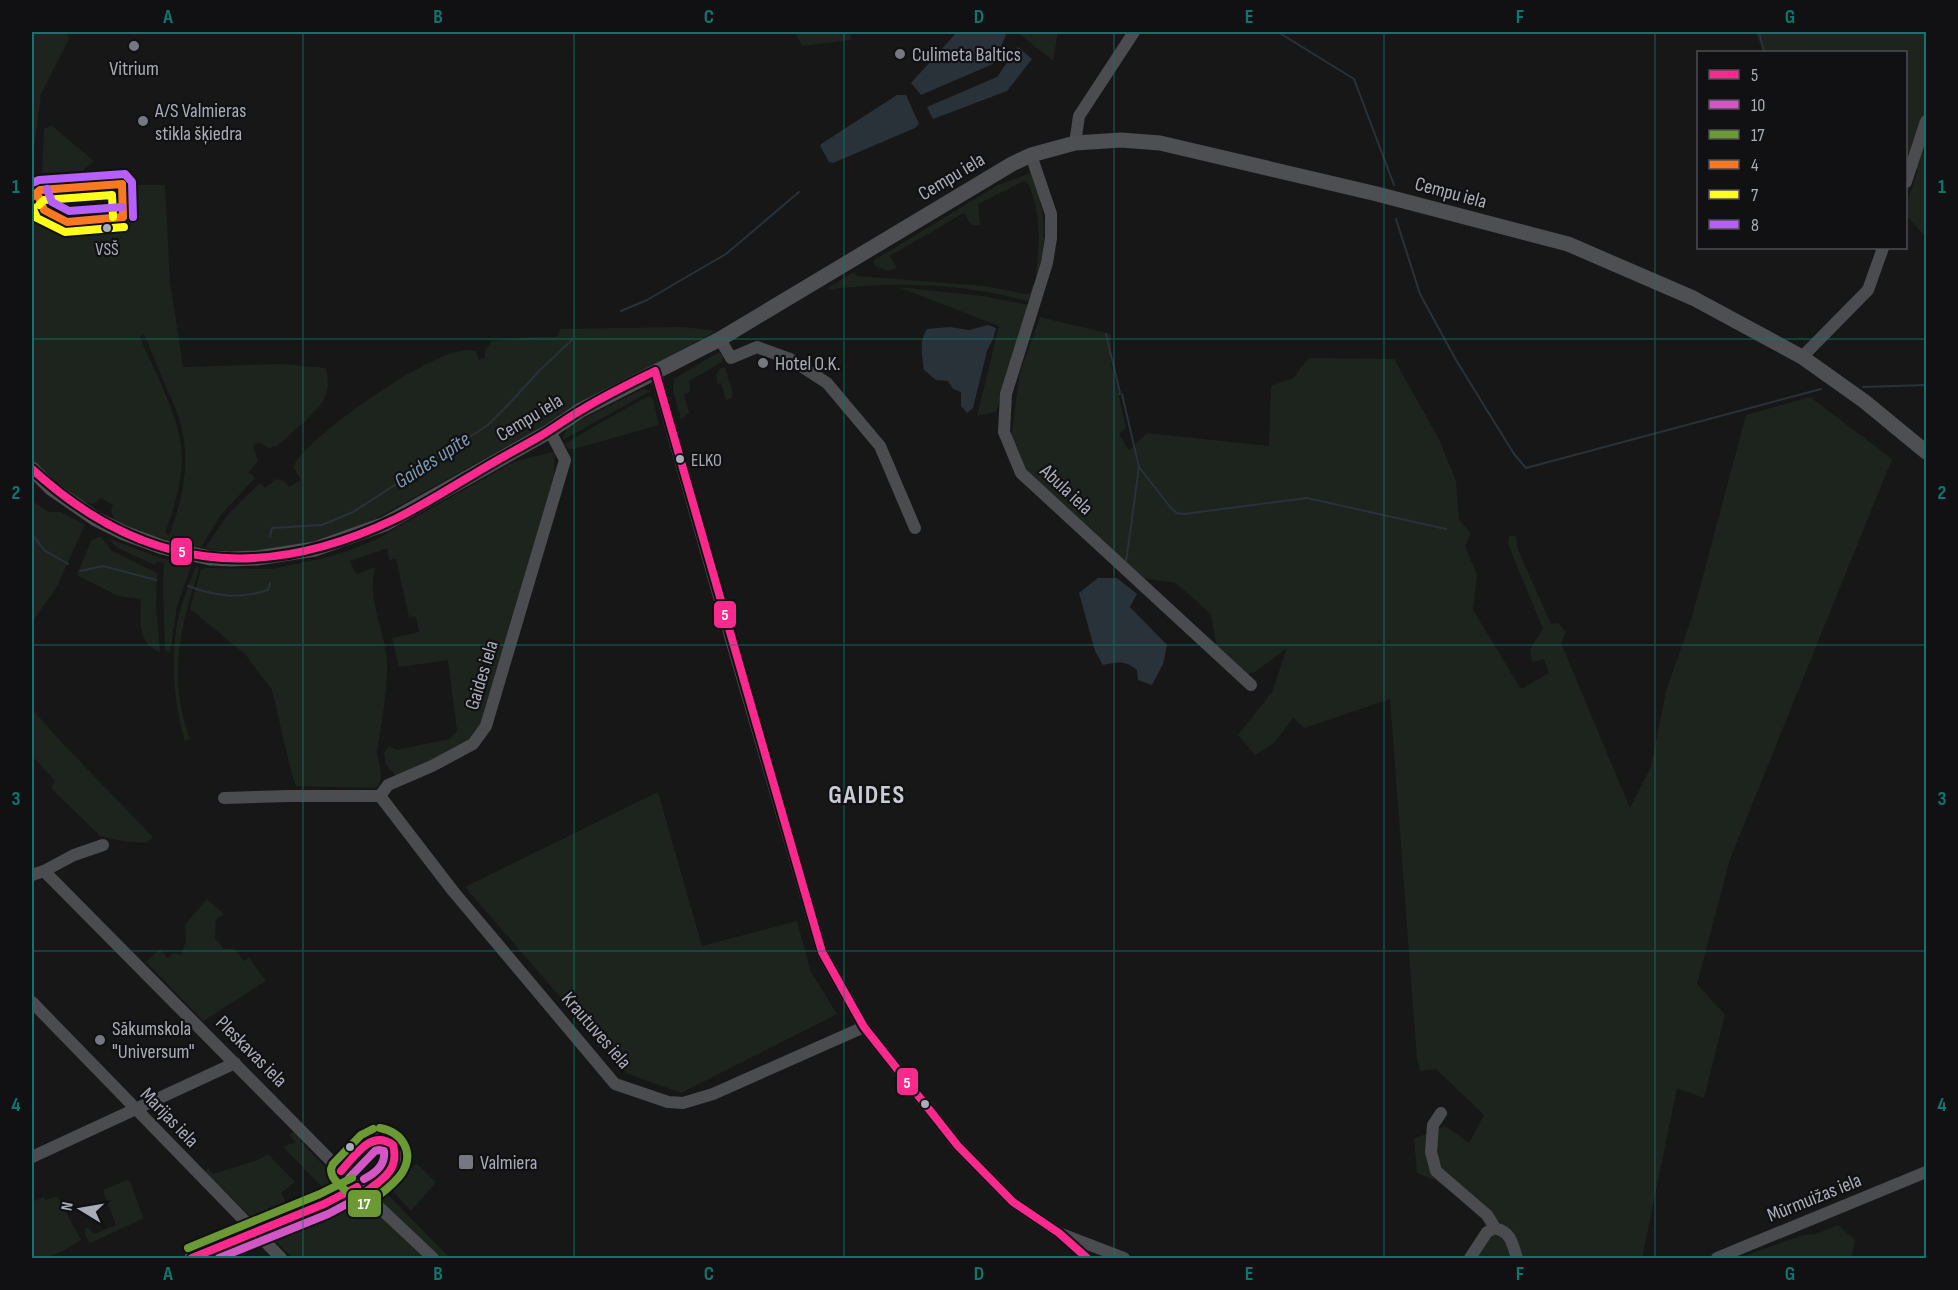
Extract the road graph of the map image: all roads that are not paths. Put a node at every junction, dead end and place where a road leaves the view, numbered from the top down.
1 (1134, 32) edge
2 (1926, 121) edge
3 (1075, 143) junction
4 (1031, 155) junction
5 (1907, 176) edge
6 (1883, 249) edge
7 (720, 339) junction
8 (1802, 357) junction
9 (655, 371) junction
10 (550, 430) junction
11 (1926, 452) edge
12 (32, 469) edge
13 (915, 528) dead end
14 (1251, 685) dead end
15 (380, 796) junction
16 (224, 798) dead end
17 (103, 844) dead end
18 (38, 873) edge
19 (32, 1002) edge
20 (864, 1027) junction
21 (236, 1064) junction
22 (135, 1110) junction
23 (1441, 1113) dead end
24 (32, 1158) edge
25 (341, 1171) junction
26 (1926, 1172) edge
27 (361, 1190) junction
28 (1495, 1228) junction
29 (255, 1233) junction
30 (1059, 1233) junction
31 (192, 1258) edge
32 (280, 1258) edge
33 (433, 1258) edge
34 (1087, 1258) edge
35 (1124, 1258) edge
36 (1470, 1258) edge
37 (1517, 1258) edge
38 (1717, 1258) edge

1 - 3 street
2 - 5 street
3 - 4 main road, Cempu iela
3 - 8 main road, Cempu iela
4 - 7 main road, Cempu iela
4 - 14 street, Abula iela
6 - 8 street
7 - 9 main road, Cempu iela
7 - 13 street
8 - 11 main road, Cempu iela
9 - 10 main road, Cempu iela
9 - 20 street
10 - 12 main road, Cempu iela
10 - 15 street, Gaides iela
15 - 16 street
15 - 20 street, Krautuves iela
17 - 18 street
18 - 21 street, Pleskavas iela
19 - 22 street, Marijas iela
20 - 30 street
21 - 22 street
21 - 25 street, Pleskavas iela
22 - 24 street
22 - 29 street, Marijas iela
23 - 28 street
25 - 27 main road, Pleskavas iela
25 - 27 main road
26 - 38 street, Mūrmuižas iela
27 - 29 main road
27 - 33 street, Pleskavas iela
28 - 36 street
28 - 37 street
29 - 31 main road
29 - 32 street, Marijas iela
30 - 34 street
30 - 35 street

